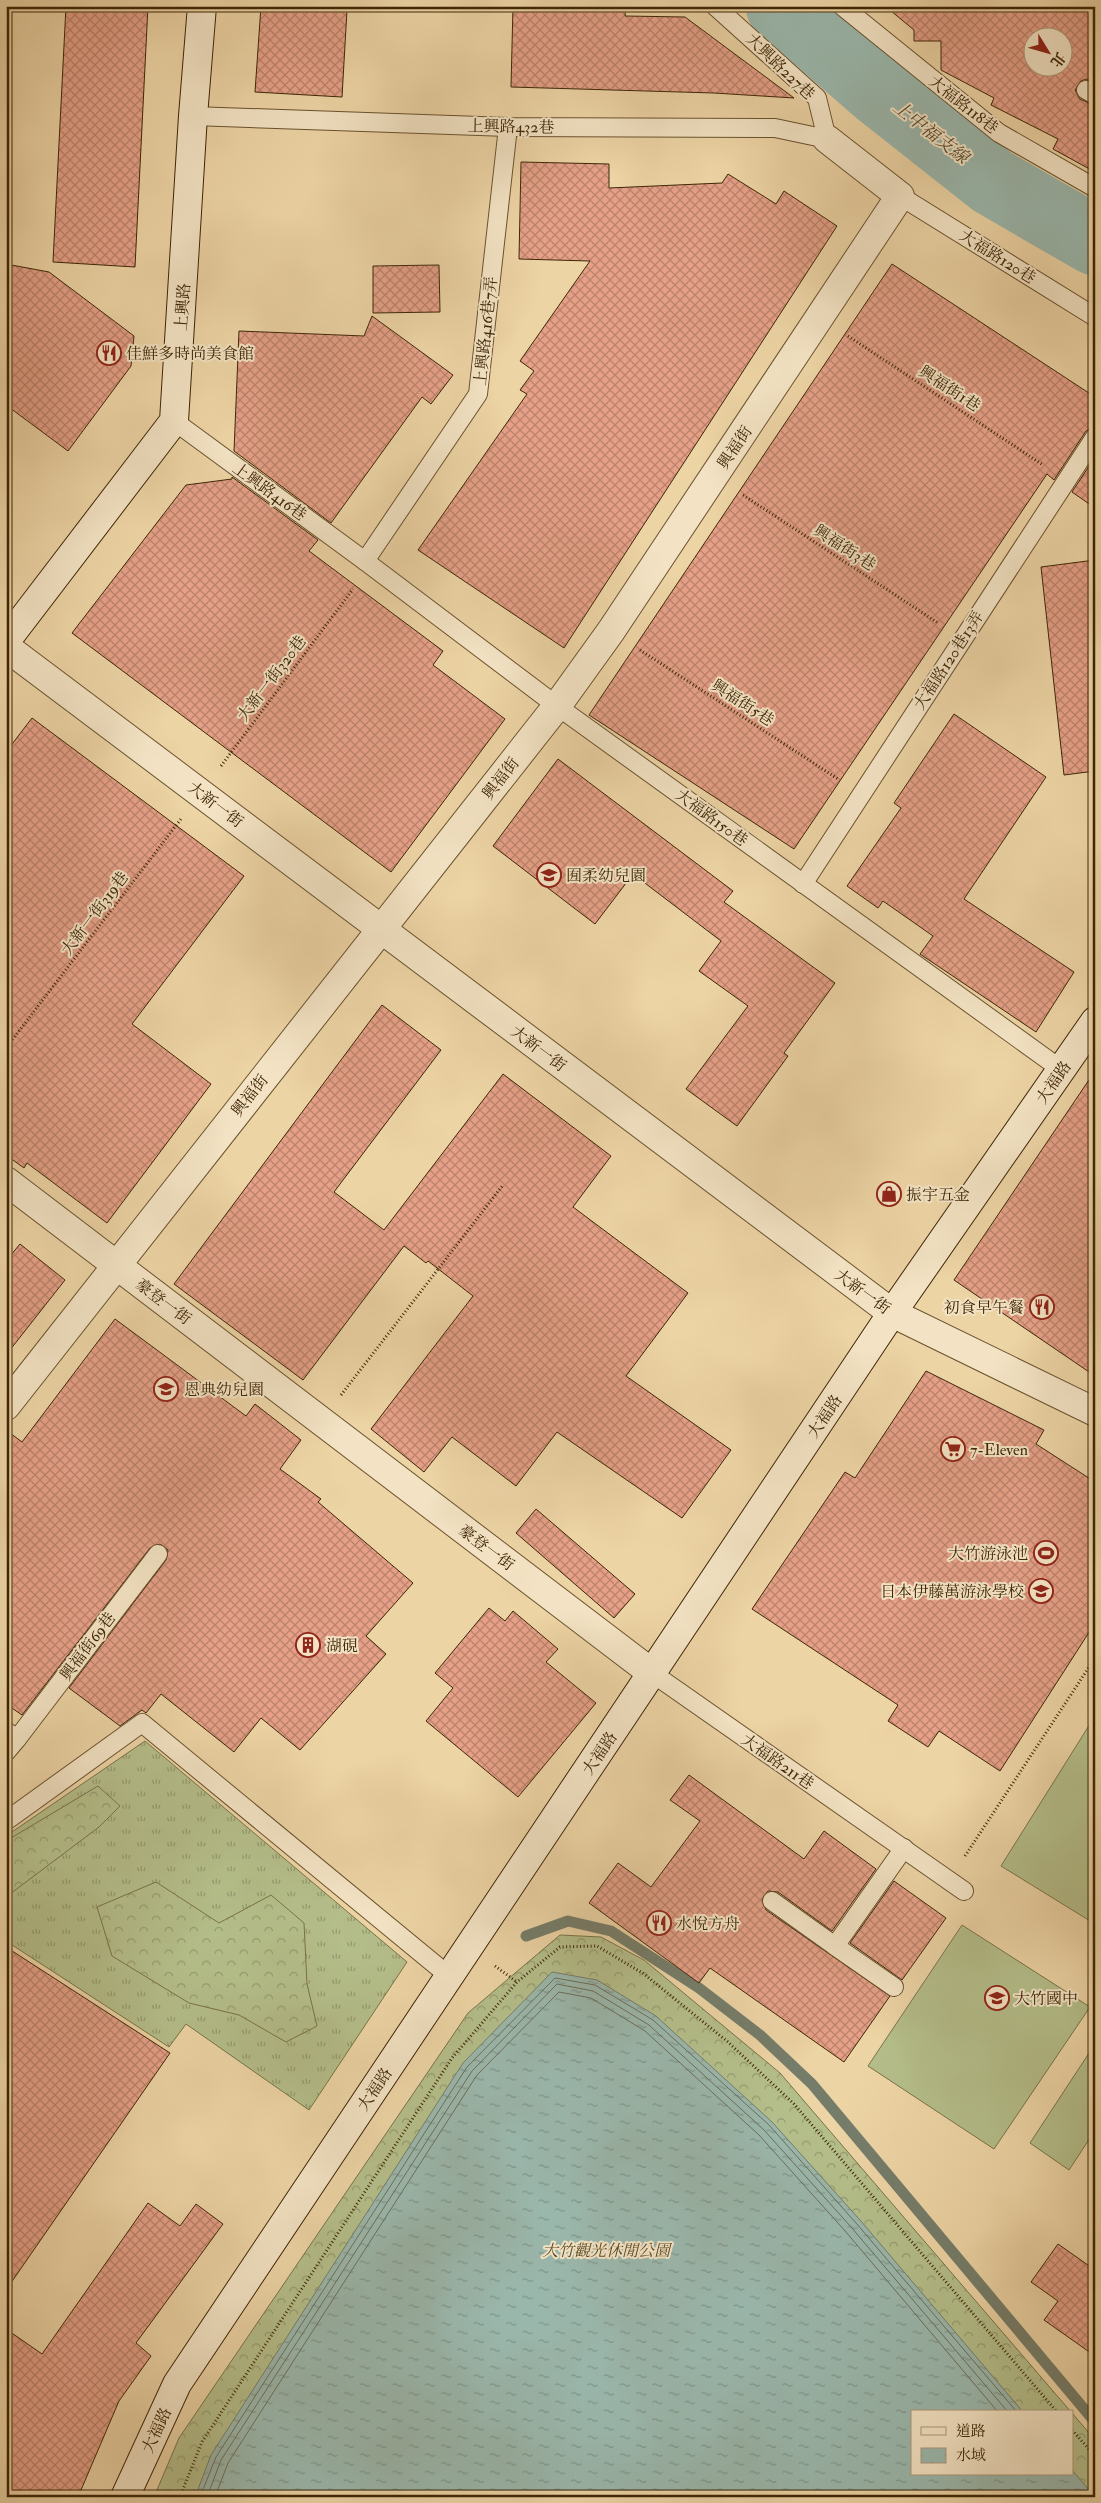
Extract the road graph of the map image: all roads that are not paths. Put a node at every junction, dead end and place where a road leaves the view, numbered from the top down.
1 (202, 6) edge
2 (715, 6) edge
3 (842, 6) edge
4 (193, 116) junction
5 (508, 127) junction
6 (827, 139) junction
7 (1095, 188) edge
8 (900, 196) junction
9 (1095, 317) edge
10 (174, 421) junction
11 (1095, 436) edge
12 (365, 561) junction
13 (6, 641) edge
14 (6, 647) edge
15 (557, 706) junction
16 (803, 884) junction
17 (381, 929) junction
18 (1095, 1021) edge
19 (1062, 1070) junction
20 (6, 1181) edge
21 (116, 1264) junction
22 (892, 1313) junction
23 (6, 1406) edge
24 (1095, 1412) edge
25 (158, 1554) dead end
26 (652, 1673) junction
27 (10, 1741) edge
28 (6, 1821) edge
29 (904, 1848) junction
30 (964, 1891) dead end
31 (772, 1902) dead end
32 (835, 1946) junction
33 (449, 1976) junction
34 (894, 1987) dead end
35 (125, 2497) edge

1 - 4 street, 上興路
2 - 6 lane, 大興路227巷
3 - 7 lane, 大福路118巷
4 - 5 lane, 上興路432巷
4 - 10 street, 上興路
5 - 6 lane, 上興路432巷
5 - 12 lane, 上興路416巷7弄
6 - 8 street
8 - 9 lane, 大福路120巷
8 - 15 street, 興福街
10 - 12 lane, 上興路416巷
10 - 13 street
11 - 16 lane, 大福路120巷13弄
12 - 15 lane, 大福路150巷
14 - 17 street, 大新一街
15 - 16 lane, 大福路150巷
15 - 17 street, 興福街
16 - 19 lane, 大福路150巷
17 - 21 street, 興福街
17 - 22 street, 大新一街
18 - 19 street, 大福路
19 - 22 street, 大福路
20 - 21 street, 豪登一街
21 - 23 street, 興福街
21 - 26 street, 豪登一街
22 - 24 street, 大新一街
22 - 26 street, 大福路
25 - 27 lane, 興福街69巷
26 - 29 lane, 大福路211巷
26 - 33 street, 大福路
28 - 33 lane
29 - 30 lane, 大福路211巷
29 - 32 lane
31 - 32 lane
32 - 34 lane
33 - 35 street, 大福路

